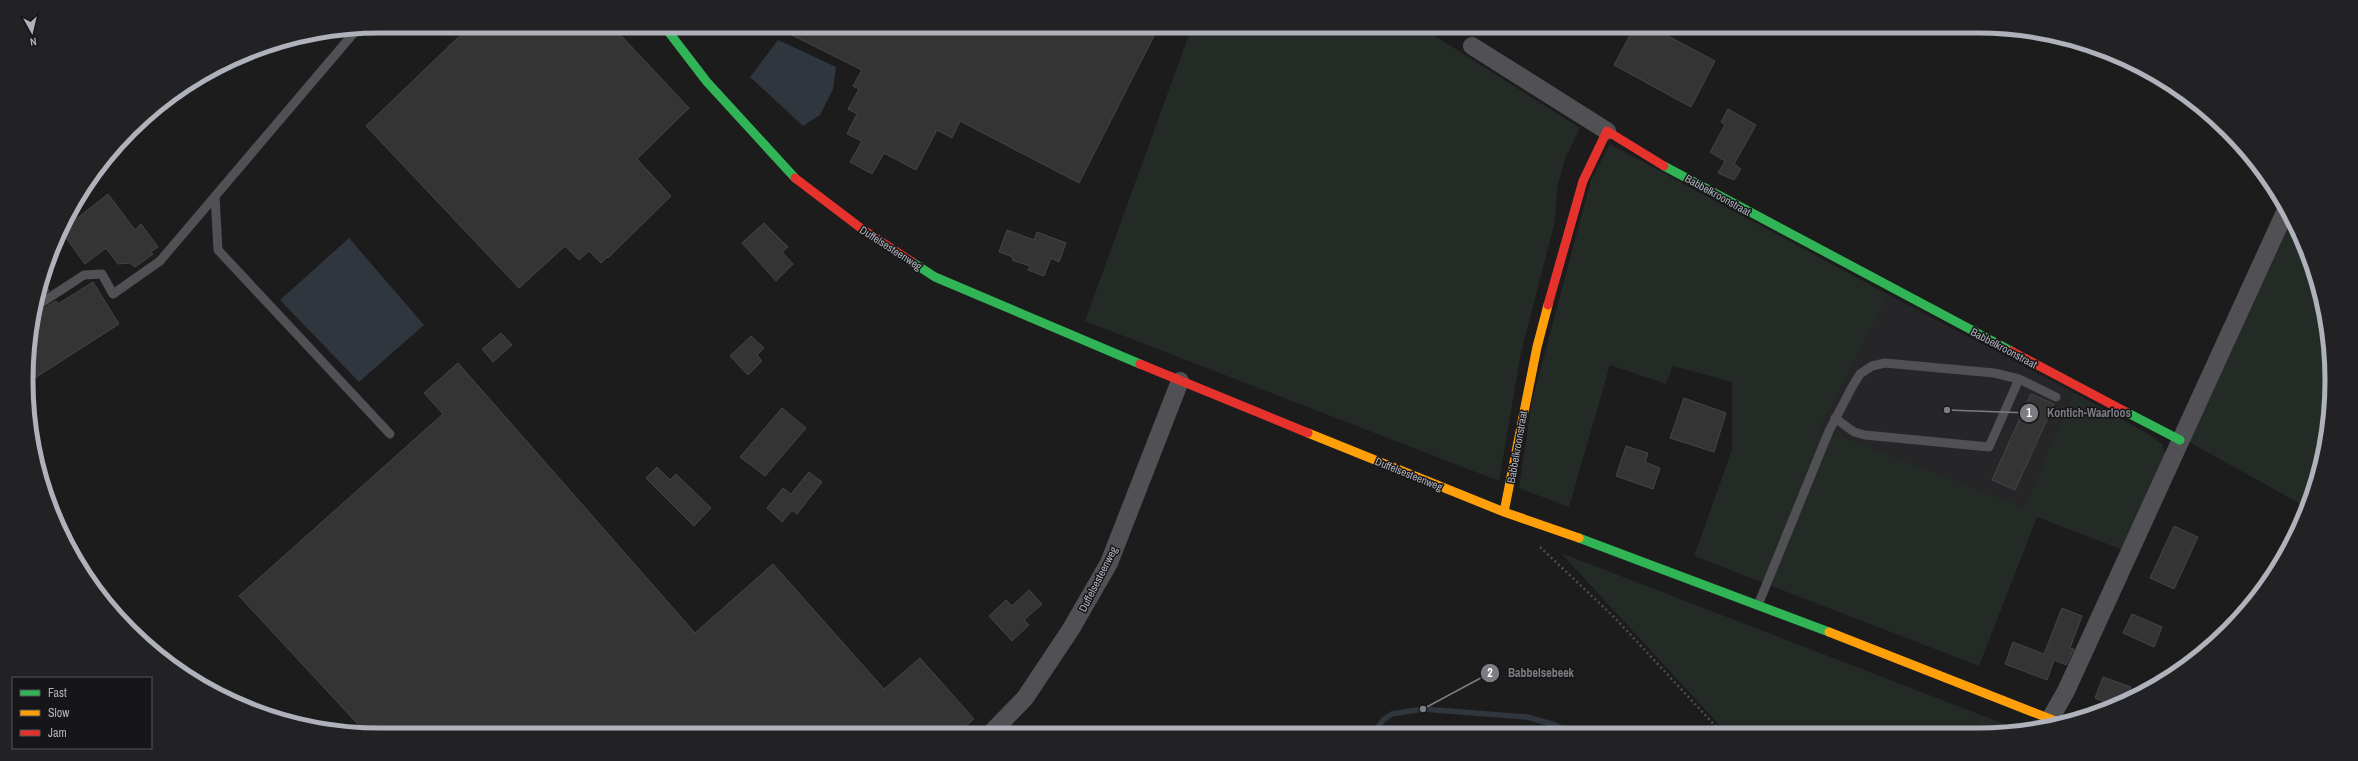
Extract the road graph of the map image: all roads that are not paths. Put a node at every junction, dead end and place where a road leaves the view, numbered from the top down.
1 (669, 33) edge
2 (352, 34) edge
3 (1472, 46) dead end
4 (1607, 131) junction
5 (215, 196) junction
6 (2283, 216) edge
7 (43, 302) edge
8 (2019, 379) junction
9 (1180, 381) junction
10 (2056, 397) dead end
11 (1835, 418) junction
12 (390, 434) dead end
13 (2180, 440) junction
14 (1504, 512) junction
15 (1758, 605) junction
16 (2052, 719) edge
17 (2054, 719) edge
18 (996, 728) edge

1 - 9 street, Duffelsesteenweg
2 - 5 lane
3 - 4 street, Babbelkroonstraat
4 - 13 street, Babbelkroonstraat
4 - 14 street, Babbelkroonstraat
5 - 7 lane
5 - 12 lane
6 - 13 street
8 - 10 lane
8 - 11 lane
8 - 11 lane
9 - 14 street, Duffelsesteenweg
9 - 18 street, Duffelsesteenweg
11 - 15 lane
13 - 17 street
14 - 15 street, Duffelsesteenweg
15 - 16 street, Duffelsesteenweg

